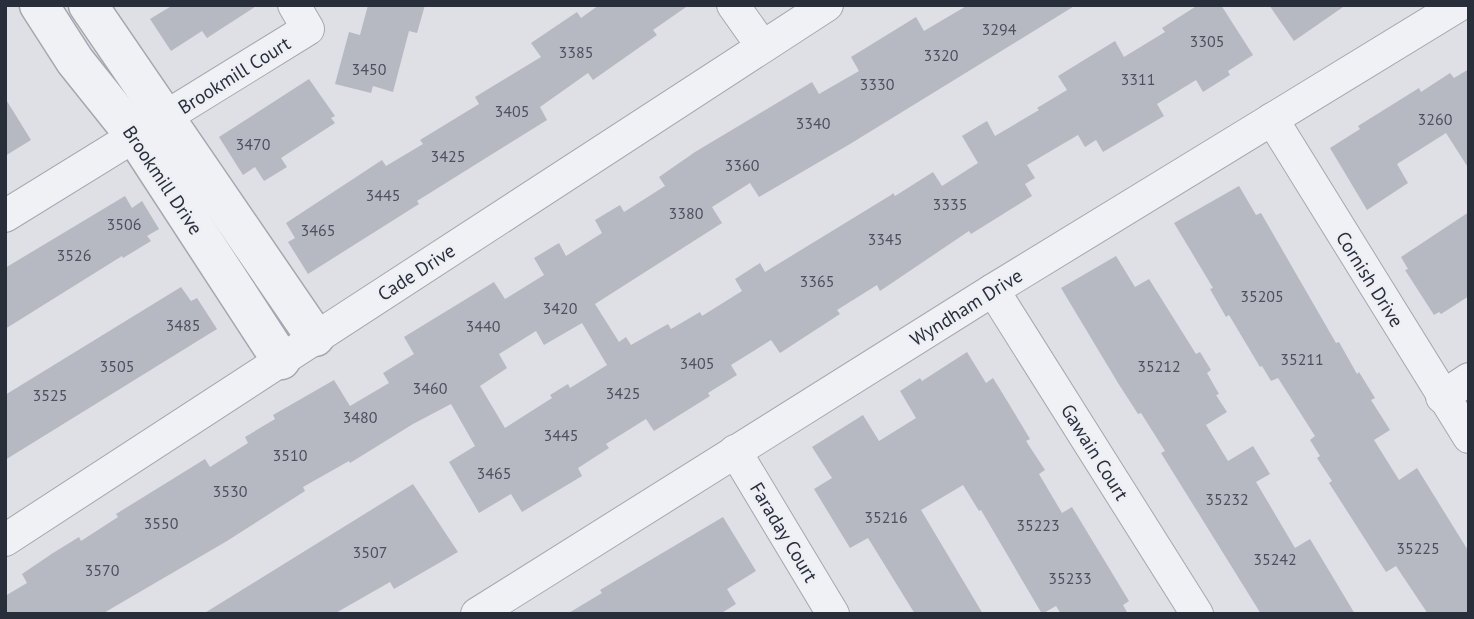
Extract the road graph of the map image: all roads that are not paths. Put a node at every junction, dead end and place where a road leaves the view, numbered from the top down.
1 (39, 5) edge
2 (88, 5) edge
3 (294, 5) edge
4 (733, 5) edge
5 (827, 5) edge
6 (1441, 10) edge
7 (762, 46) junction
8 (1272, 119) junction
9 (151, 127) junction
10 (5, 216) edge
11 (993, 290) junction
12 (315, 337) junction
13 (282, 359) junction
14 (1469, 379) edge
15 (1442, 397) junction
16 (1469, 437) edge
17 (735, 451) junction
18 (5, 540) edge
19 (477, 614) edge
20 (833, 614) edge
21 (1197, 614) edge

1 - 9 street, Brookmill Drive
2 - 9 street, Brookmill Drive
3 - 9 street, Brookmill Court
4 - 7 street
5 - 7 street, Cade Drive
6 - 8 street, Wyndham Drive
7 - 12 street, Cade Drive
8 - 11 street, Wyndham Drive
8 - 15 street, Cornish Drive
9 - 10 street
9 - 12 street, Brookmill Drive
9 - 13 street, Brookmill Drive
11 - 17 street, Wyndham Drive
11 - 21 street, Gawain Court
12 - 13 street, Cade Drive
13 - 18 street, Cade Drive
14 - 15 street
15 - 16 street, Cornish Drive
17 - 19 street, Wyndham Drive
17 - 20 street, Faraday Court

